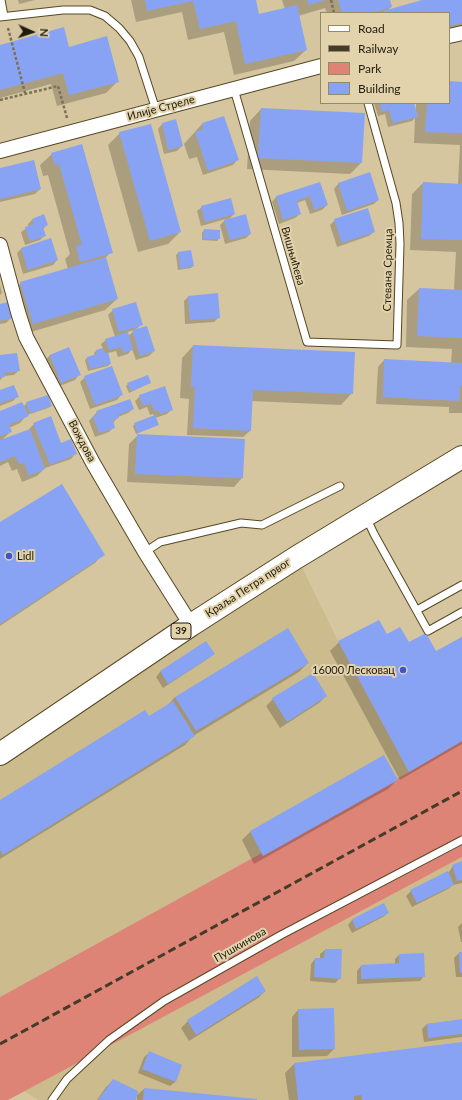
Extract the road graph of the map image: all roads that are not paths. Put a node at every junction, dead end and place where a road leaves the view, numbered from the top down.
1 (1, 0) edge
2 (2, 16) edge
3 (462, 33) edge
4 (450, 36) edge
5 (320, 66) edge
6 (234, 89) junction
7 (368, 104) edge
8 (156, 110) junction
9 (0, 151) edge
10 (0, 245) edge
11 (397, 345) joint
12 (462, 457) edge
13 (340, 486) dead end
14 (366, 516) junction
15 (145, 552) junction
16 (462, 585) edge
17 (417, 610) junction
18 (462, 612) edge
19 (191, 625) junction
20 (0, 754) edge
21 (462, 840) edge
22 (52, 1100) edge

1 - 2 lane
2 - 8 lane
3 - 4 street
5 - 6 street, Илије Стреле
6 - 8 street, Илије Стреле
6 - 11 lane, Вишњићева
7 - 11 lane, Стевана Сремца
8 - 9 street, Илије Стреле
10 - 15 street, Вождова
12 - 14 main road, Краља Петра првог / 39
13 - 15 lane
14 - 17 lane
14 - 19 main road, Краља Петра првог / 39
15 - 19 street, Вождова
16 - 17 lane
17 - 18 lane
19 - 20 main road, Краља Петра првог / 39
21 - 22 lane, Пушкинова

